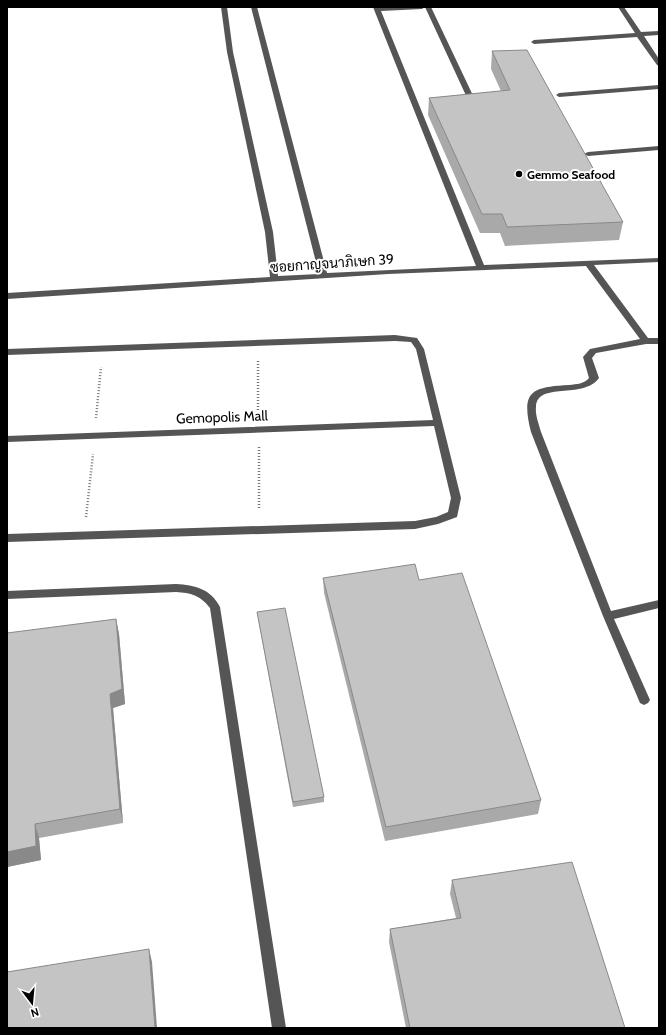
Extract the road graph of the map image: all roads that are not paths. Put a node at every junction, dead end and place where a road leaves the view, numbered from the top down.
1 (224, 7) edge
2 (254, 7) edge
3 (422, 7) edge
4 (428, 7) edge
5 (622, 7) edge
6 (377, 8) edge
7 (659, 33) edge
8 (639, 34) junction
9 (534, 42) dead end
10 (659, 64) edge
11 (659, 87) edge
12 (559, 95) dead end
13 (466, 104) edge
14 (659, 148) edge
15 (588, 154) dead end
16 (659, 260) edge
17 (587, 262) junction
18 (481, 268) junction
19 (324, 276) junction
20 (274, 280) junction
21 (7, 296) edge
22 (646, 341) junction
23 (659, 341) edge
24 (7, 352) edge
25 (438, 423) junction
26 (7, 439) edge
27 (7, 538) edge
28 (7, 595) edge
29 (659, 604) edge
30 (608, 616) junction
31 (644, 700) dead end
32 (279, 1028) edge

1 - 20 street
2 - 19 street
3 - 6 street
4 - 13 street
5 - 8 street
6 - 18 street
7 - 8 street
8 - 9 street
8 - 10 street
11 - 12 street
14 - 15 street
16 - 17 street, ซอยกาญจนาภิเษก 39
17 - 18 street, ซอยกาญจนาภิเษก 39
17 - 22 street
18 - 19 street, ซอยกาญจนาภิเษก 39
19 - 20 street, ซอยกาญจนาภิเษก 39
20 - 21 street, ซอยกาญจนาภิเษก 39
22 - 23 street
22 - 30 street
24 - 25 street
25 - 26 street, Gemopolis Mall
25 - 27 street
28 - 32 street
29 - 30 street
30 - 31 street

